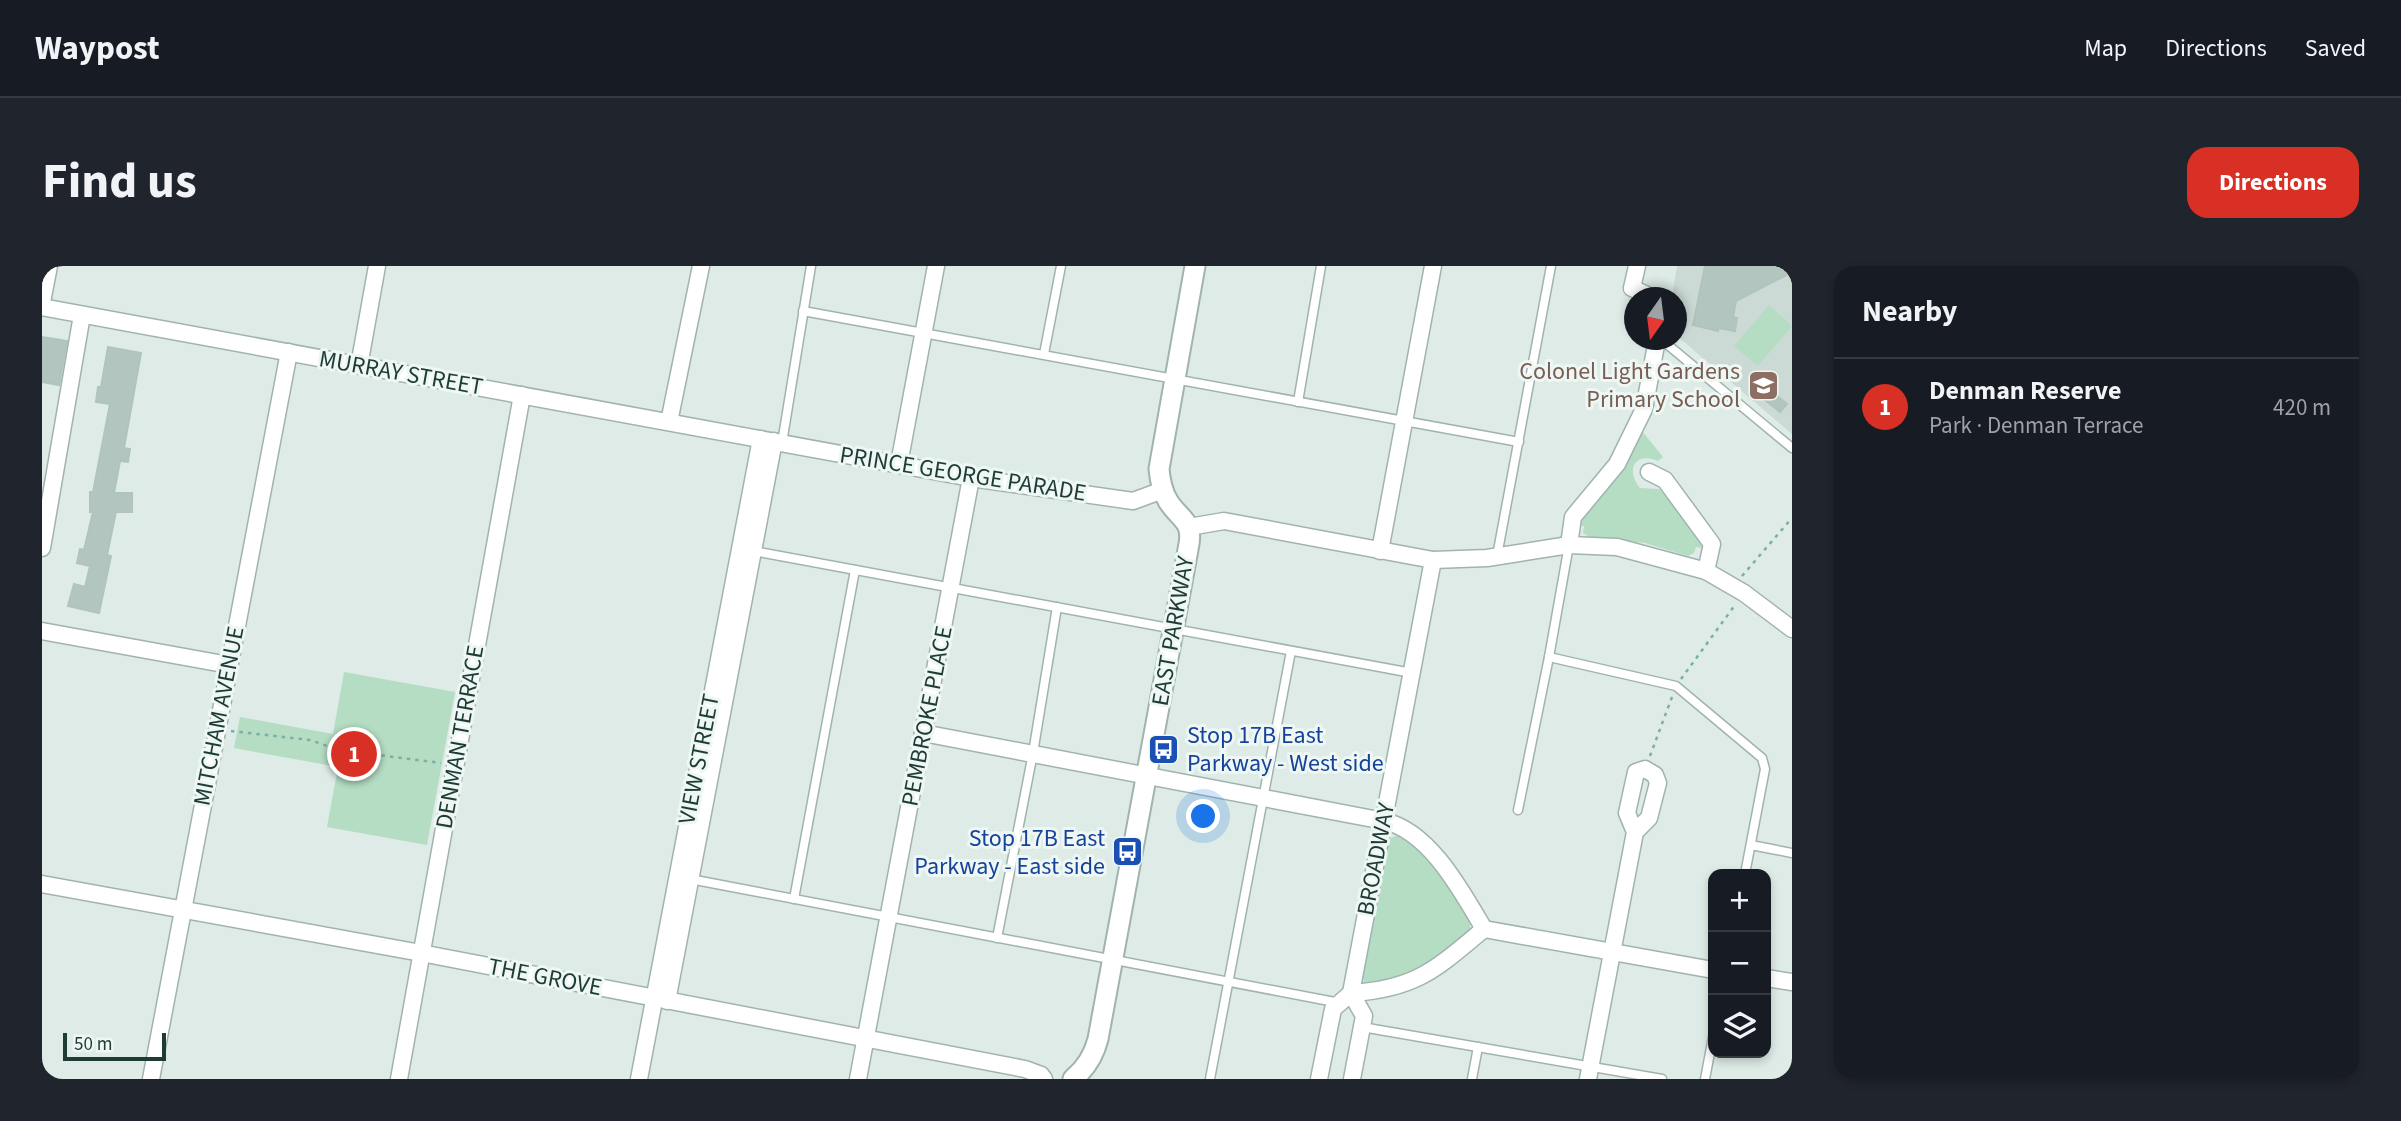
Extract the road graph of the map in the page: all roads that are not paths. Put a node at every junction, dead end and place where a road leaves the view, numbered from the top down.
1 (49, 266) edge
2 (377, 266) edge
3 (701, 266) edge
4 (811, 266) edge
5 (936, 266) edge
6 (1060, 266) edge
7 (1195, 266) edge
8 (1321, 266) edge
9 (1433, 266) edge
10 (1551, 266) edge
11 (1637, 266) edge
12 (1632, 287) edge
13 (42, 305) edge
14 (803, 311) junction
15 (82, 315) junction
16 (925, 331) junction
17 (1658, 350) edge
18 (1672, 350) edge
19 (289, 352) junction
20 (1044, 354) junction
21 (359, 366) junction
22 (1174, 379) junction
23 (522, 395) junction
24 (1298, 402) junction
25 (669, 422) junction
26 (1405, 422) junction
27 (772, 441) junction
28 (1518, 442) junction
29 (1792, 449) edge
30 (899, 464) junction
31 (48, 472) edge
32 (1649, 472) dead end
33 (971, 478) junction
34 (1163, 490) junction
35 (1189, 527) junction
36 (1569, 545) junction
37 (42, 548) edge
38 (752, 551) junction
39 (1380, 551) junction
40 (1497, 556) junction
41 (1433, 560) junction
42 (855, 570) junction
43 (1706, 571) junction
44 (951, 588) junction
45 (1057, 607) junction
46 (1174, 627) junction
47 (1792, 629) edge
48 (42, 631) edge
49 (1291, 651) junction
50 (1549, 657) junction
51 (229, 665) junction
52 (1412, 673) junction
53 (923, 733) junction
54 (1033, 753) junction
55 (1147, 775) junction
56 (1263, 797) junction
57 (1518, 810) dead end
58 (1384, 821) junction
59 (1635, 832) junction
60 (1751, 845) junction
61 (1792, 853) edge
62 (1746, 869) edge
63 (690, 879) junction
64 (42, 884) edge
65 (794, 899) junction
66 (182, 909) junction
67 (889, 916) junction
68 (1484, 929) junction
69 (996, 938) junction
70 (1613, 952) junction
71 (421, 953) junction
72 (1113, 959) junction
73 (1708, 969) edge
74 (1771, 979) edge
75 (1231, 981) junction
76 (1792, 982) edge
77 (1345, 998) junction
78 (661, 1000) junction
79 (1362, 1027) junction
80 (866, 1040) junction
81 (1478, 1047) junction
82 (1709, 1058) edge
83 (1589, 1072) edge
84 (1077, 1078) edge
85 (151, 1079) edge
86 (399, 1079) edge
87 (639, 1079) edge
88 (858, 1079) edge
89 (1044, 1079) edge
90 (1210, 1079) edge
91 (1319, 1079) edge
92 (1352, 1079) edge
93 (1472, 1079) edge
94 (1662, 1079) edge
95 (1705, 1079) edge

1 - 13 street
2 - 21 street
3 - 25 street
4 - 14 lane
5 - 16 street
6 - 20 lane
7 - 22 street, EAST PARKWAY
8 - 24 lane
9 - 26 street
10 - 28 lane
11 - 12 street
13 - 15 street, MURRAY STREET
14 - 16 lane
14 - 27 lane
15 - 19 street, MURRAY STREET
15 - 31 street
16 - 20 lane
16 - 30 street
17 - 36 street
18 - 29 lane
19 - 21 street, MURRAY STREET
19 - 51 street, MITCHAM AVENUE
20 - 22 lane
21 - 23 street, MURRAY STREET
22 - 24 lane
22 - 34 street, EAST PARKWAY
23 - 25 street, MURRAY STREET
23 - 71 street, DENMAN TERRACE
24 - 26 lane
25 - 27 street, MURRAY STREET
26 - 28 lane
26 - 39 street
27 - 30 street, PRINCE GEORGE PARADE
27 - 38 street, VIEW STREET
27 - 78 street, VIEW STREET
28 - 40 lane
30 - 33 street, PRINCE GEORGE PARADE
31 - 37 street
32 - 43 street
33 - 34 street, PRINCE GEORGE PARADE
33 - 44 street, PEMBROKE PLACE
34 - 35 street, EAST PARKWAY
35 - 39 street
35 - 46 street, EAST PARKWAY
36 - 40 street
36 - 43 street
36 - 50 lane
38 - 42 lane
38 - 63 street, VIEW STREET
39 - 41 street
40 - 41 street
41 - 52 street, BROADWAY
42 - 44 lane
42 - 65 lane
43 - 47 street
44 - 45 lane
44 - 53 street, PEMBROKE PLACE
45 - 46 lane
45 - 54 lane
46 - 49 lane
46 - 55 street, EAST PARKWAY
48 - 51 street
49 - 52 lane
49 - 56 lane
50 - 57 lane
50 - 60 lane
51 - 66 street, MITCHAM AVENUE
52 - 58 street, BROADWAY
53 - 54 street
53 - 67 street, PEMBROKE PLACE
54 - 55 street
54 - 69 lane
55 - 56 street
55 - 72 street, EAST PARKWAY
56 - 58 street
56 - 75 lane
58 - 68 street
58 - 77 street, BROADWAY
59 - 59 street
59 - 70 street
60 - 61 lane
60 - 62 lane
63 - 65 lane
63 - 78 street, VIEW STREET
64 - 66 street, THE GROVE
65 - 67 lane
66 - 71 street, THE GROVE
66 - 85 street, MITCHAM AVENUE
67 - 69 lane
67 - 80 street, PEMBROKE PLACE
68 - 70 street
68 - 77 street
69 - 72 lane
70 - 73 street
70 - 83 street
71 - 78 street, THE GROVE
71 - 86 street, DENMAN TERRACE
72 - 75 lane
72 - 84 street, EAST PARKWAY
74 - 76 street
75 - 77 lane
75 - 90 lane
77 - 79 street
77 - 91 street, BROADWAY
78 - 80 street, THE GROVE
78 - 87 street, VIEW STREET
79 - 81 lane
79 - 92 street
80 - 88 street, PEMBROKE PLACE
80 - 89 street, THE GROVE
81 - 83 lane
81 - 93 lane
82 - 95 lane
83 - 94 lane

